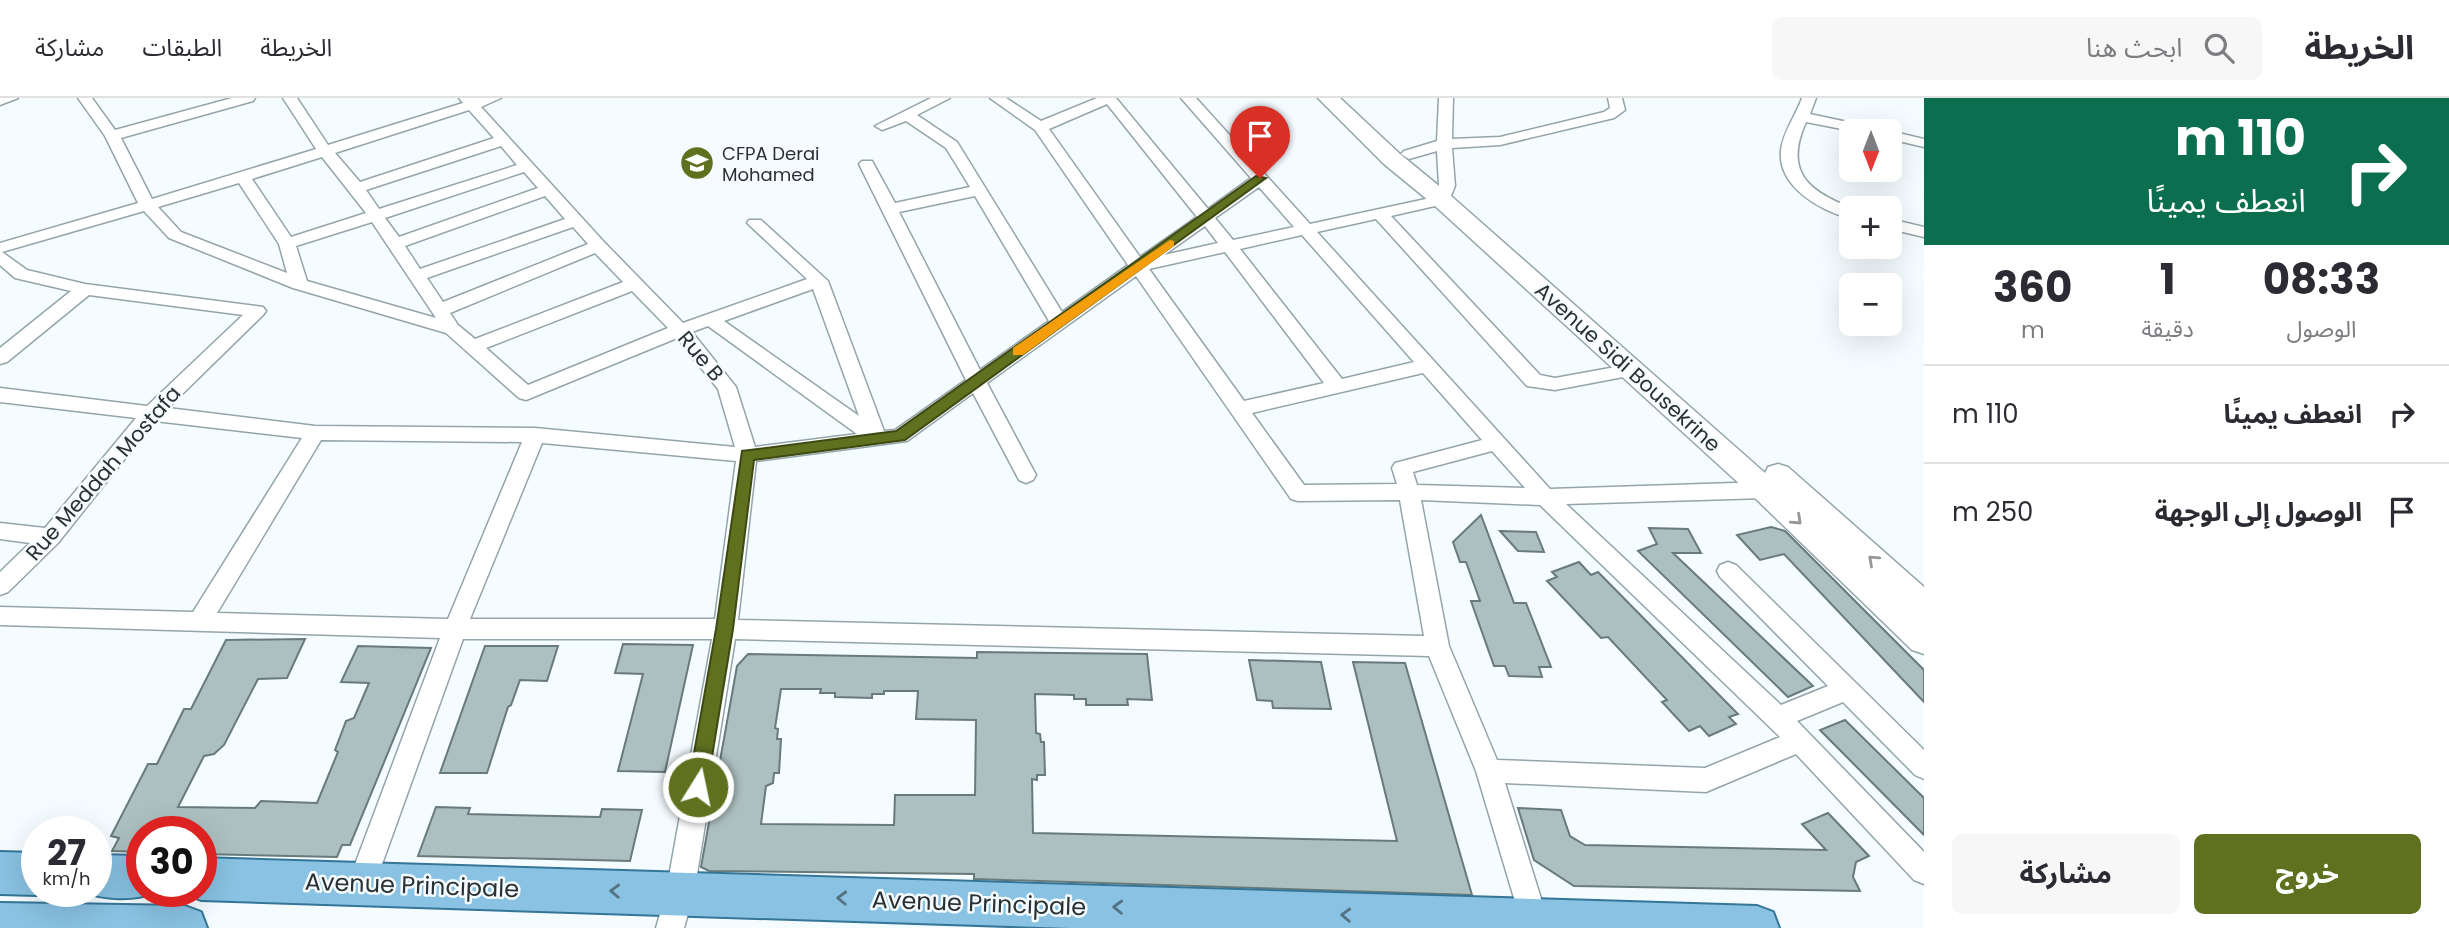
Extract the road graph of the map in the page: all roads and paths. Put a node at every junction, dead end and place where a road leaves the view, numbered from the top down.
1 (11, 98) edge
2 (85, 98) edge
3 (248, 98) edge
4 (290, 98) edge
5 (494, 98) edge
6 (943, 98) edge
7 (997, 98) edge
8 (1188, 98) edge
9 (1328, 98) edge
10 (1352, 98) edge
11 (1446, 98) edge
12 (1615, 98) edge
13 (1809, 98) edge
14 (0, 101) edge
15 (469, 102) edge
16 (922, 102) edge
17 (907, 115) junction
18 (1802, 117) junction
19 (1839, 125) edge
20 (882, 126) dead end
21 (1040, 127) junction
22 (112, 136) junction
23 (1902, 138) edge
24 (504, 140) junction
25 (1924, 143) edge
26 (1444, 144) junction
27 (324, 150) junction
28 (1409, 154) junction
29 (867, 164) dead end
30 (527, 166) junction
31 (243, 177) junction
32 (1260, 178) junction
33 (356, 188) junction
34 (547, 190) junction
35 (979, 190) junction
36 (1445, 193) junction
37 (147, 205) junction
38 (1839, 208) edge
39 (889, 209) junction
40 (1380, 214) junction
41 (374, 217) junction
42 (1207, 218) junction
43 (575, 220) junction
44 (754, 223) dead end
45 (1902, 227) edge
46 (1309, 230) junction
47 (1924, 232) edge
48 (287, 244) junction
49 (396, 244) junction
50 (598, 246) junction
51 (1230, 247) junction
52 (0, 248) edge
53 (0, 257) edge
54 (1138, 266) junction
55 (417, 275) junction
56 (819, 281) junction
57 (299, 284) junction
58 (634, 284) junction
59 (85, 289) junction
60 (440, 310) junction
61 (710, 319) junction
62 (1059, 322) junction
63 (452, 329) junction
64 (680, 330) junction
65 (471, 347) junction
66 (0, 358) edge
67 (1429, 365) junction
68 (1632, 370) junction
69 (976, 382) junction
70 (1337, 386) junction
71 (0, 396) edge
72 (1239, 409) junction
73 (150, 414) junction
74 (316, 433) junction
75 (535, 436) junction
76 (877, 439) junction
77 (1497, 443) junction
78 (747, 455) junction
79 (1026, 475) dead end
80 (1765, 490) junction
81 (1409, 492) junction
82 (1545, 497) junction
83 (0, 531) edge
84 (50, 537) junction
85 (1728, 571) dead end
86 (0, 586) edge
87 (1924, 606) edge
88 (0, 616) edge
89 (200, 621) junction
90 (455, 629) junction
91 (724, 629) junction
92 (1924, 640) edge
93 (1437, 646) junction
94 (1845, 690) junction
95 (1778, 718) junction
96 (1800, 741) junction
97 (1924, 767) edge
98 (1489, 771) junction
99 (1924, 871) edge
100 (0, 873) edge
101 (21, 874) edge
102 (217, 878) edge
103 (362, 883) junction
104 (675, 911) edge
105 (1534, 921) junction
106 (0, 925) edge
107 (185, 928) edge
108 (1757, 928) edge

1 - 14 street
2 - 22 street
3 - 22 street
4 - 27 street
5 - 15 street
6 - 16 street
7 - 21 street
8 - 32 street
9 - 36 main road, Avenue Sidi Bousekrine
10 - 28 main road
11 - 26 street
12 - 26 street
13 - 18 street
15 - 24 street, Rue B
15 - 27 street
16 - 17 street
17 - 20 street
17 - 35 street
18 - 19 street
18 - 38 street
21 - 42 street
21 - 54 street
22 - 37 street
23 - 25 street
24 - 30 street, Rue B
24 - 33 street
26 - 28 street
26 - 36 street
27 - 31 street
27 - 33 street
28 - 36 main road
29 - 39 street
30 - 34 street, Rue B
30 - 41 street
31 - 37 street
31 - 48 street
32 - 42 street
32 - 46 street
33 - 41 street
34 - 43 street, Rue B
34 - 49 street
35 - 39 street
35 - 62 street
36 - 40 street
36 - 68 main road, Avenue Sidi Bousekrine
87 -> 36 main road
37 - 52 street
37 - 57 street
39 - 69 street
40 - 46 street
40 - 68 street
41 - 48 street
41 - 49 street
42 - 51 street
42 - 54 street
43 - 50 street, Rue B
43 - 55 street
44 - 56 street
45 - 47 street
46 - 51 street
46 - 67 street
48 - 57 street
49 - 55 street
50 - 58 street, Rue B
50 - 60 street
51 - 54 street
51 - 70 street
53 - 59 street, Rue Meddah Mostafa
54 - 62 street
54 - 72 street
55 - 60 street
56 - 61 street
56 - 76 street
57 - 63 street
58 - 64 street, Rue B
58 - 65 street
59 - 66 street
59 - 73 street, Rue Meddah Mostafa
60 - 63 street
61 - 64 street
61 - 76 street
62 - 69 street
63 - 65 street
64 - 65 street
64 - 78 street, Rue B
67 - 70 street
67 - 77 street
68 - 80 main road, Avenue Sidi Bousekrine
69 - 76 street
69 - 79 street
70 - 72 street
71 - 73 street
72 - 81 street
73 - 74 street
73 - 84 street, Rue Meddah Mostafa
74 - 75 street
74 - 89 street
75 - 78 street
75 - 90 street
76 - 78 street
77 - 81 street
77 - 82 street
78 - 91 street, Rue B
80 - 82 street
80 -> 92 main road, Avenue Sidi Bousekrine
81 - 82 street
81 - 93 street
82 - 95 street
83 - 84 street
84 - 86 street, Rue Meddah Mostafa
85 - 94 street
88 - 89 street
89 - 90 street
90 - 91 street
90 - 103 street
91 - 93 street
91 - 104 street, Rue B
93 - 98 street
94 - 95 street
94 - 97 street
95 - 96 street
96 - 98 street
96 - 99 street
98 - 105 street
100 - 101 main road
102 - 103 main road, Avenue Principale
104 -> 103 main road, Avenue Principale
105 -> 104 main road, Avenue Principale
105 - 108 main road, Avenue Principale
106 - 107 main road

